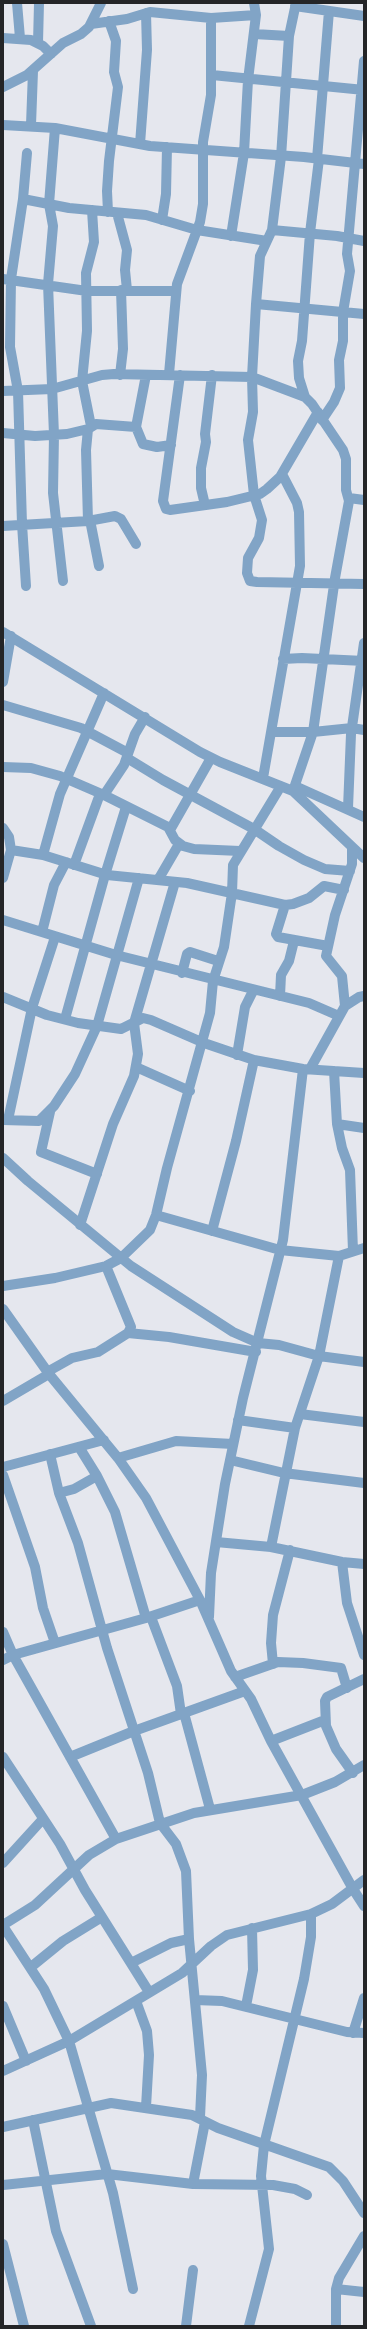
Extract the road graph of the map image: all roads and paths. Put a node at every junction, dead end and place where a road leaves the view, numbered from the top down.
1 (17, 3) edge
2 (39, 3) edge
3 (101, 3) edge
4 (254, 3) edge
5 (296, 5) edge
6 (332, 8) edge
7 (149, 9) edge
8 (256, 16) junction
9 (364, 16) edge
10 (211, 18) junction
11 (109, 21) junction
12 (92, 24) junction
13 (254, 34) junction
14 (289, 36) junction
15 (3, 38) edge
16 (20, 38) junction
17 (38, 43) junction
18 (51, 54) junction
19 (364, 61) edge
20 (32, 71) junction
21 (212, 75) junction
22 (248, 80) junction
23 (285, 82) junction
24 (324, 85) junction
25 (3, 87) edge
26 (363, 90) edge
27 (3, 125) edge
28 (31, 126) junction
29 (55, 128) junction
30 (112, 138) junction
31 (140, 144) junction
32 (167, 147) junction
33 (204, 149) junction
34 (27, 153) dead end
35 (244, 153) junction
36 (281, 157) junction
37 (318, 159) junction
38 (360, 164) edge
39 (24, 199) junction
40 (49, 204) junction
41 (92, 210) junction
42 (113, 212) junction
43 (162, 220) junction
44 (197, 230) junction
45 (272, 230) junction
46 (310, 234) junction
47 (231, 236) junction
48 (349, 238) junction
49 (364, 241) edge
50 (267, 242) junction
51 (7, 279) edge
52 (48, 284) junction
53 (124, 290) junction
54 (88, 291) junction
55 (176, 291) junction
56 (256, 304) junction
57 (304, 308) junction
58 (343, 312) junction
59 (364, 314) edge
60 (169, 374) junction
61 (180, 374) junction
62 (120, 375) junction
63 (146, 375) junction
64 (212, 375) junction
65 (252, 377) junction
66 (82, 381) junction
67 (52, 389) junction
68 (3, 391) edge
69 (18, 391) junction
70 (305, 397) junction
71 (320, 416) junction
72 (90, 427) junction
73 (136, 427) junction
74 (3, 433) edge
75 (18, 435) junction
76 (54, 435) junction
77 (171, 445) junction
78 (282, 474) junction
79 (254, 495) junction
80 (349, 498) junction
81 (364, 500) edge
82 (205, 505) junction
83 (89, 521) junction
84 (55, 522) junction
85 (22, 524) junction
86 (3, 526) edge
87 (136, 544) dead end
88 (99, 566) dead end
89 (63, 581) dead end
90 (296, 583) junction
91 (334, 584) junction
92 (364, 584) edge
93 (26, 586) dead end
94 (7, 634) edge
95 (364, 643) edge
96 (283, 659) junction
97 (324, 660) junction
98 (363, 661) edge
99 (3, 682) edge
100 (104, 692) junction
101 (3, 705) edge
102 (145, 717) junction
103 (352, 728) junction
104 (364, 730) edge
105 (87, 731) junction
106 (271, 732) junction
107 (313, 732) junction
108 (128, 755) junction
109 (211, 758) junction
110 (3, 767) edge
111 (263, 778) junction
112 (67, 780) junction
113 (281, 786) junction
114 (294, 789) junction
115 (190, 793) junction
116 (102, 795) junction
117 (126, 807) junction
118 (348, 808) junction
119 (364, 817) edge
120 (3, 828) edge
121 (254, 829) junction
122 (170, 830) junction
123 (179, 844) junction
124 (8, 845) edge
125 (352, 846) junction
126 (240, 850) junction
127 (43, 855) junction
128 (364, 858) edge
129 (70, 863) junction
130 (350, 871) junction
131 (105, 875) junction
132 (3, 878) edge
133 (139, 878) junction
134 (158, 880) junction
135 (175, 882) junction
136 (344, 890) junction
137 (232, 893) junction
138 (285, 905) junction
139 (3, 920) edge
140 (42, 932) junction
141 (55, 937) junction
142 (294, 941) junction
143 (84, 945) junction
144 (328, 946) junction
145 (116, 955) junction
146 (218, 961) junction
147 (150, 963) junction
148 (182, 973) junction
149 (213, 981) junction
150 (254, 991) junction
151 (280, 996) junction
152 (364, 996) edge
153 (3, 997) edge
154 (345, 1006) junction
155 (32, 1008) junction
156 (339, 1016) junction
157 (65, 1019) junction
158 (134, 1023) junction
159 (97, 1026) junction
160 (204, 1043) junction
161 (237, 1055) junction
162 (254, 1060) junction
163 (136, 1067) junction
164 (307, 1069) junction
165 (334, 1072) junction
166 (364, 1073) edge
167 (190, 1091) junction
168 (50, 1110) junction
169 (5, 1120) edge
170 (337, 1124) junction
171 (364, 1128) edge
172 (3, 1158) edge
173 (97, 1174) junction
174 (156, 1215) junction
175 (80, 1225) junction
176 (212, 1231) junction
177 (364, 1248) edge
178 (280, 1250) junction
179 (353, 1252) junction
180 (339, 1256) junction
181 (121, 1258) junction
182 (106, 1266) junction
183 (3, 1286) edge
184 (3, 1309) edge
185 (8, 1326) edge
186 (128, 1333) junction
187 (257, 1347) junction
188 (319, 1356) junction
189 (364, 1362) edge
190 (48, 1373) junction
191 (3, 1401) edge
192 (300, 1414) junction
193 (238, 1420) junction
194 (364, 1422) edge
195 (295, 1428) junction
196 (104, 1440) junction
197 (234, 1444) junction
198 (79, 1447) junction
199 (50, 1454) junction
200 (118, 1458) junction
201 (230, 1460) junction
202 (3, 1467) edge
203 (284, 1473) junction
204 (3, 1475) edge
205 (97, 1476) junction
206 (364, 1483) edge
207 (59, 1493) junction
208 (216, 1542) junction
209 (271, 1547) junction
210 (290, 1550) junction
211 (342, 1562) junction
212 (364, 1564) edge
213 (200, 1600) junction
214 (148, 1618) junction
215 (209, 1619) junction
216 (102, 1630) junction
217 (3, 1632) edge
218 (55, 1643) junction
219 (13, 1655) junction
220 (364, 1655) edge
221 (3, 1660) edge
222 (273, 1664) junction
223 (235, 1677) junction
224 (364, 1679) edge
225 (347, 1688) junction
226 (245, 1691) junction
227 (183, 1713) junction
228 (326, 1720) junction
229 (134, 1731) junction
230 (271, 1741) junction
231 (70, 1757) junction
232 (3, 1759) edge
233 (364, 1765) edge
234 (353, 1773) junction
235 (302, 1795) junction
236 (210, 1809) junction
237 (42, 1820) junction
238 (160, 1823) junction
239 (116, 1839) junction
240 (3, 1863) edge
241 (74, 1868) junction
242 (364, 1880) edge
243 (353, 1889) junction
244 (364, 1906) edge
245 (310, 1914) junction
246 (102, 1917) junction
247 (3, 1925) edge
248 (252, 1928) junction
249 (189, 1939) junction
250 (131, 1963) junction
251 (192, 1963) junction
252 (30, 1967) junction
253 (149, 1992) junction
254 (364, 1998) edge
255 (195, 2000) junction
256 (136, 2001) junction
257 (3, 2006) edge
258 (246, 2006) junction
259 (295, 2019) junction
260 (353, 2034) junction
261 (364, 2034) edge
262 (69, 2041) junction
263 (26, 2061) junction
264 (3, 2071) edge
265 (89, 2107) junction
266 (146, 2107) junction
267 (33, 2120) junction
268 (202, 2120) junction
269 (3, 2127) edge
270 (264, 2145) junction
271 (107, 2174) junction
272 (44, 2181) junction
273 (193, 2184) junction
274 (263, 2184) junction
275 (3, 2185) edge
276 (352, 2194) junction
277 (307, 2195) dead end
278 (364, 2195) edge
279 (364, 2213) edge
280 (364, 2236) edge
281 (3, 2244) edge
282 (192, 2270) dead end
283 (133, 2289) dead end
284 (336, 2289) junction
285 (364, 2292) edge
286 (24, 2326) edge
287 (91, 2326) edge
288 (186, 2326) edge
289 (249, 2326) edge
290 (336, 2326) edge

1 - 16 street
2 - 17 street
3 - 12 street
4 - 8 street
5 - 6 street
5 - 14 street
6 - 9 street
6 - 24 street
7 - 10 street
7 - 11 street
7 - 31 street
8 - 10 street
8 - 13 street
10 - 21 street
11 - 12 street
11 - 30 street
12 - 18 street
13 - 14 street
13 - 22 street
14 - 23 street
15 - 16 street
16 - 17 street
17 - 18 street
18 - 20 street
19 - 26 street
20 - 25 street
20 - 28 street
21 - 22 street
21 - 33 street
22 - 23 street
22 - 35 street
23 - 24 street
23 - 36 street
24 - 26 street
24 - 37 street
26 - 38 street
27 - 28 street
28 - 29 street
29 - 30 street
29 - 40 street
30 - 31 street
30 - 42 street
31 - 32 street
32 - 33 street
32 - 43 street
33 - 35 street
33 - 44 street
34 - 39 street
35 - 36 street
35 - 47 street
36 - 37 street
36 - 45 street
37 - 38 street
37 - 46 street
38 - 48 street
39 - 40 street
39 - 51 street
40 - 41 street
40 - 52 street
41 - 42 street
41 - 54 street
42 - 43 street
42 - 53 street
43 - 44 street
44 - 47 street
44 - 55 street
45 - 46 street
45 - 50 street
46 - 48 street
46 - 57 street
47 - 50 street
48 - 49 street
48 - 58 street
50 - 56 street
51 - 52 street
51 - 69 street
52 - 54 street
52 - 67 street
53 - 54 street
53 - 55 street
53 - 62 street
54 - 66 street
55 - 60 street
56 - 57 street
56 - 65 street
57 - 58 street
57 - 70 street
58 - 59 street
58 - 71 street
60 - 61 street
60 - 63 street
61 - 64 street
61 - 77 street
62 - 63 street
62 - 66 street
63 - 73 street
64 - 65 street
64 - 82 street
65 - 70 street
65 - 79 street
66 - 67 street
66 - 72 street
67 - 69 street
67 - 76 street
68 - 69 street
69 - 75 street
70 - 71 street
71 - 78 street
71 - 80 street
72 - 73 street
72 - 76 street
72 - 83 street
73 - 77 street
74 - 75 street
75 - 76 street
75 - 85 street
76 - 84 street
77 - 82 street
78 - 79 street
78 - 90 street
79 - 82 street
79 - 90 street
80 - 81 street
80 - 91 street
83 - 84 street
83 - 87 street
83 - 88 street
84 - 85 street
84 - 89 street
85 - 86 street
85 - 93 street
90 - 91 street
90 - 96 street
91 - 92 street
91 - 97 street
94 - 99 street
94 - 100 street
95 - 98 street
96 - 97 street
96 - 106 street
97 - 98 street
97 - 107 street
98 - 103 street
100 - 102 street
100 - 105 street
101 - 105 street
102 - 108 street
102 - 109 street
103 - 104 street
103 - 107 street
103 - 118 street
105 - 108 street
105 - 112 street
106 - 107 street
106 - 111 street
107 - 114 street
108 - 115 street
108 - 116 street
109 - 111 street
109 - 115 street
110 - 112 street
111 - 113 street
112 - 116 street
112 - 127 street
113 - 114 street
113 - 121 street
114 - 118 street
114 - 125 street
115 - 121 street
115 - 122 street
116 - 117 street
116 - 129 street
117 - 122 street
117 - 131 street
118 - 119 street
120 - 124 street
121 - 126 street
121 - 130 street
122 - 123 street
123 - 126 street
123 - 134 street
124 - 127 street
124 - 132 street
125 - 128 street
125 - 130 street
126 - 137 street
127 - 129 street
129 - 131 street
129 - 140 street
130 - 136 street
131 - 133 street
131 - 143 street
133 - 134 street
133 - 145 street
134 - 135 street
135 - 137 street
135 - 147 street
136 - 138 street
136 - 144 street
137 - 138 street
137 - 146 street
138 - 142 street
139 - 140 street
140 - 141 street
141 - 143 street
141 - 155 street
142 - 144 street
142 - 151 street
143 - 145 street
143 - 157 street
144 - 154 street
145 - 147 street
145 - 159 street
146 - 148 street
146 - 149 street
147 - 148 street
147 - 158 street
148 - 149 street
149 - 150 street
149 - 160 street
150 - 151 street
150 - 161 street
151 - 156 street
152 - 154 street
153 - 155 street
154 - 156 street
155 - 157 street
155 - 169 street
156 - 164 street
157 - 159 street
158 - 159 street
158 - 160 street
158 - 163 street
159 - 168 street
160 - 161 street
160 - 167 street
161 - 162 street
162 - 164 street
162 - 176 street
163 - 167 street
163 - 173 street
164 - 165 street
164 - 178 street
165 - 166 street
165 - 170 street
167 - 174 street
168 - 169 street
168 - 173 street
170 - 171 street
170 - 179 street
172 - 175 street
173 - 175 street
174 - 176 street
174 - 181 street
175 - 181 street
176 - 178 street
177 - 179 street
178 - 180 street
178 - 187 street
179 - 180 street
180 - 188 street
181 - 182 street
181 - 187 street
182 - 183 street
182 - 186 street
184 - 185 street
185 - 190 street
186 - 187 street
186 - 190 street
187 - 188 street
187 - 193 street
188 - 189 street
188 - 192 street
190 - 191 street
190 - 196 street
192 - 194 street
192 - 195 street
193 - 195 street
193 - 197 street
195 - 203 street
196 - 198 street
196 - 200 street
197 - 200 street
197 - 201 street
198 - 199 street
198 - 205 street
199 - 202 street
199 - 207 street
200 - 213 street
201 - 203 street
201 - 208 street
203 - 206 street
203 - 209 street
204 - 218 street
205 - 207 street
205 - 214 street
207 - 216 street
208 - 209 street
208 - 215 street
209 - 210 street
210 - 211 street
210 - 222 street
211 - 212 street
211 - 220 street
213 - 214 street
213 - 215 street
214 - 216 street
214 - 227 street
215 - 223 street
216 - 218 street
216 - 229 street
217 - 219 street
218 - 219 street
219 - 221 street
219 - 231 street
222 - 223 street
222 - 225 street
223 - 226 street
224 - 225 street
225 - 228 street
226 - 227 street
226 - 230 street
227 - 229 street
227 - 236 street
228 - 230 street
228 - 234 street
229 - 231 street
229 - 238 street
230 - 235 street
231 - 239 street
232 - 237 street
233 - 234 street
234 - 235 street
235 - 236 street
235 - 243 street
236 - 238 street
237 - 240 street
237 - 241 street
238 - 239 street
238 - 249 street
239 - 241 street
241 - 246 street
241 - 247 street
242 - 243 street
243 - 244 street
243 - 245 street
245 - 248 street
245 - 259 street
246 - 250 street
246 - 252 street
247 - 252 street
248 - 251 street
248 - 258 street
249 - 250 street
249 - 251 street
250 - 253 street
251 - 253 street
251 - 255 street
252 - 262 street
253 - 256 street
254 - 260 street
255 - 258 street
255 - 268 street
256 - 262 street
256 - 266 street
257 - 263 street
258 - 259 street
259 - 260 street
259 - 270 street
260 - 261 street
262 - 263 street
262 - 265 street
263 - 264 street
265 - 266 street
265 - 267 street
265 - 271 street
266 - 268 street
267 - 269 street
267 - 272 street
268 - 270 street
268 - 273 street
270 - 274 street
270 - 276 street
271 - 272 street
271 - 273 street
271 - 283 street
272 - 275 street
272 - 287 street
273 - 274 street
274 - 277 street
274 - 289 street
276 - 278 street
276 - 279 street
280 - 284 street
281 - 286 street
282 - 288 street
284 - 285 street
284 - 290 street

